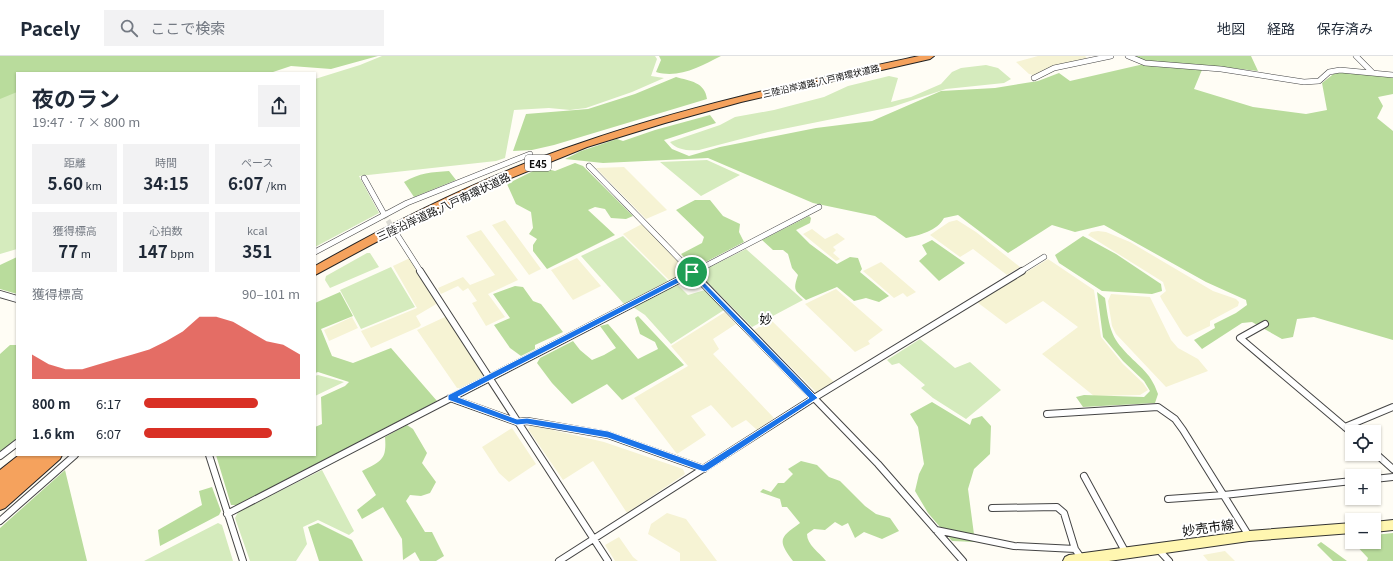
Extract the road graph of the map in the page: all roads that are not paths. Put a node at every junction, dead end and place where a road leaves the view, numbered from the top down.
1 (930, 56) edge
2 (1111, 56) edge
3 (1128, 56) edge
4 (1356, 56) edge
5 (1373, 72) junction
6 (1393, 75) edge
7 (1034, 78) dead end
8 (734, 101) junction
9 (530, 154) dead end
10 (589, 166) dead end
11 (364, 178) dead end
12 (819, 207) dead end
13 (384, 214) junction
14 (396, 233) tunnel mouth
15 (316, 251) edge
16 (1044, 257) dead end
17 (316, 261) edge
18 (316, 270) edge
19 (692, 272) junction
20 (0, 294) edge
21 (16, 299) edge
22 (1265, 324) dead end
23 (490, 377) junction
24 (450, 398) junction
25 (814, 398) junction
26 (1393, 407) edge
27 (1047, 414) dead end
28 (517, 422) junction
29 (1348, 425) edge
30 (1345, 426) edge
31 (16, 444) edge
32 (0, 456) edge
33 (29, 456) edge
34 (42, 456) edge
35 (54, 456) edge
36 (74, 456) edge
37 (209, 456) edge
38 (1381, 458) edge
39 (704, 469) junction
40 (1393, 469) edge
41 (1084, 476) dead end
42 (1393, 477) edge
43 (0, 478) edge
44 (1381, 478) edge
45 (1345, 482) edge
46 (0, 490) edge
47 (1224, 495) junction
48 (1168, 499) dead end
49 (0, 503) edge
50 (992, 508) dead end
51 (227, 514) junction
52 (0, 521) edge
53 (1393, 525) edge
54 (1381, 526) edge
55 (1345, 529) edge
56 (936, 530) junction
57 (1249, 536) junction
58 (594, 539) junction
59 (1157, 548) junction
60 (1075, 549) junction
61 (1126, 553) junction
62 (1082, 559) junction
63 (243, 561) edge
64 (559, 561) edge
65 (608, 561) edge
66 (963, 561) edge
67 (1069, 561) edge
68 (1169, 561) edge

1 - 8 highway, 三陸沿岸道路;八戸南環状道路 / E45
2 - 7 street
3 - 5 street
4 - 5 street
5 - 6 street
8 - 17 highway, 三陸沿岸道路;八戸南環状道路 / E45
8 - 18 highway, 三陸沿岸道路;八戸南環状道路 / E45
9 - 13 street
10 - 19 street
11 - 13 street
12 - 19 street
13 - 15 street
14 - 23 street
16 - 25 street
19 - 23 street
19 - 25 street
20 - 21 street
22 - 30 street
23 - 24 street
23 - 28 street
24 - 28 street
24 - 51 street
25 - 39 street
25 - 56 street
26 - 29 street
27 - 47 street
28 - 39 street
28 - 58 street
31 - 32 street
33 - 43 highway
34 - 46 highway
35 - 49 highway
36 - 52 street
37 - 51 street
38 - 40 street
39 - 58 street
41 - 61 street
42 - 44 street
45 - 47 street
47 - 48 street
47 - 57 street
50 - 60 street
51 - 63 street
53 - 54 main road
55 - 57 main road, 妙売市線
56 - 60 street
56 - 66 street
57 - 59 main road, 妙売市線
58 - 64 street
58 - 65 street
59 - 61 main road, 妙売市線
59 - 68 street
60 - 62 street
61 - 62 main road, 妙売市線
62 - 67 main road, 妙売市線

